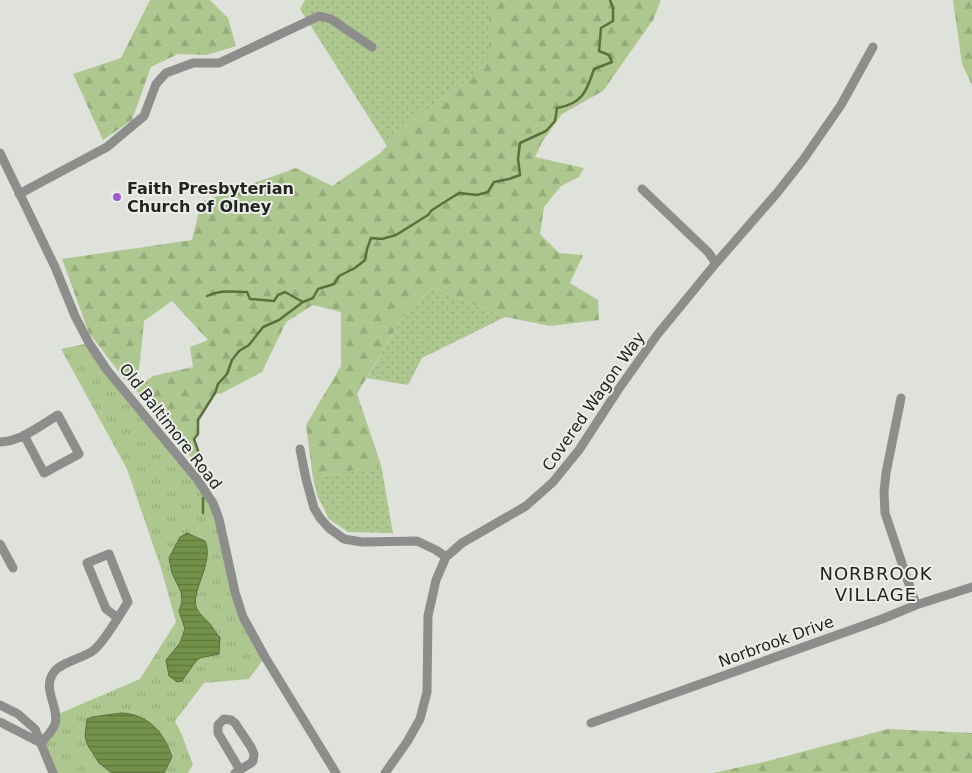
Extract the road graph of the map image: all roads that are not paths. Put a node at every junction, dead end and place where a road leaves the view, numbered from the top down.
1 (372, 47) dead end
2 (873, 47) dead end
3 (0, 153) edge
4 (642, 189) dead end
5 (20, 194) junction
6 (716, 262) junction
7 (901, 398) dead end
8 (24, 435) junction
9 (0, 442) edge
10 (300, 449) dead end
11 (0, 544) edge
12 (446, 557) junction
13 (13, 568) dead end
14 (972, 587) edge
15 (916, 605) junction
16 (118, 618) junction
17 (0, 704) edge
18 (0, 722) edge
19 (591, 723) dead end
20 (41, 743) junction
21 (238, 771) edge
22 (53, 773) edge
23 (336, 773) edge
24 (385, 773) edge

1 - 5 street
2 - 6 street, Covered Wagon Way
3 - 5 street, Old Baltimore Road
4 - 6 street
5 - 23 street, Old Baltimore Road
6 - 12 street, Covered Wagon Way
7 - 15 street
8 - 8 street
8 - 9 street
10 - 12 street
11 - 13 street
12 - 24 street, Covered Wagon Way
14 - 15 street, Norbrook Drive
15 - 19 street, Norbrook Drive
16 - 16 street
16 - 20 street
17 - 20 street
18 - 20 street
20 - 22 street
21 - 21 street

